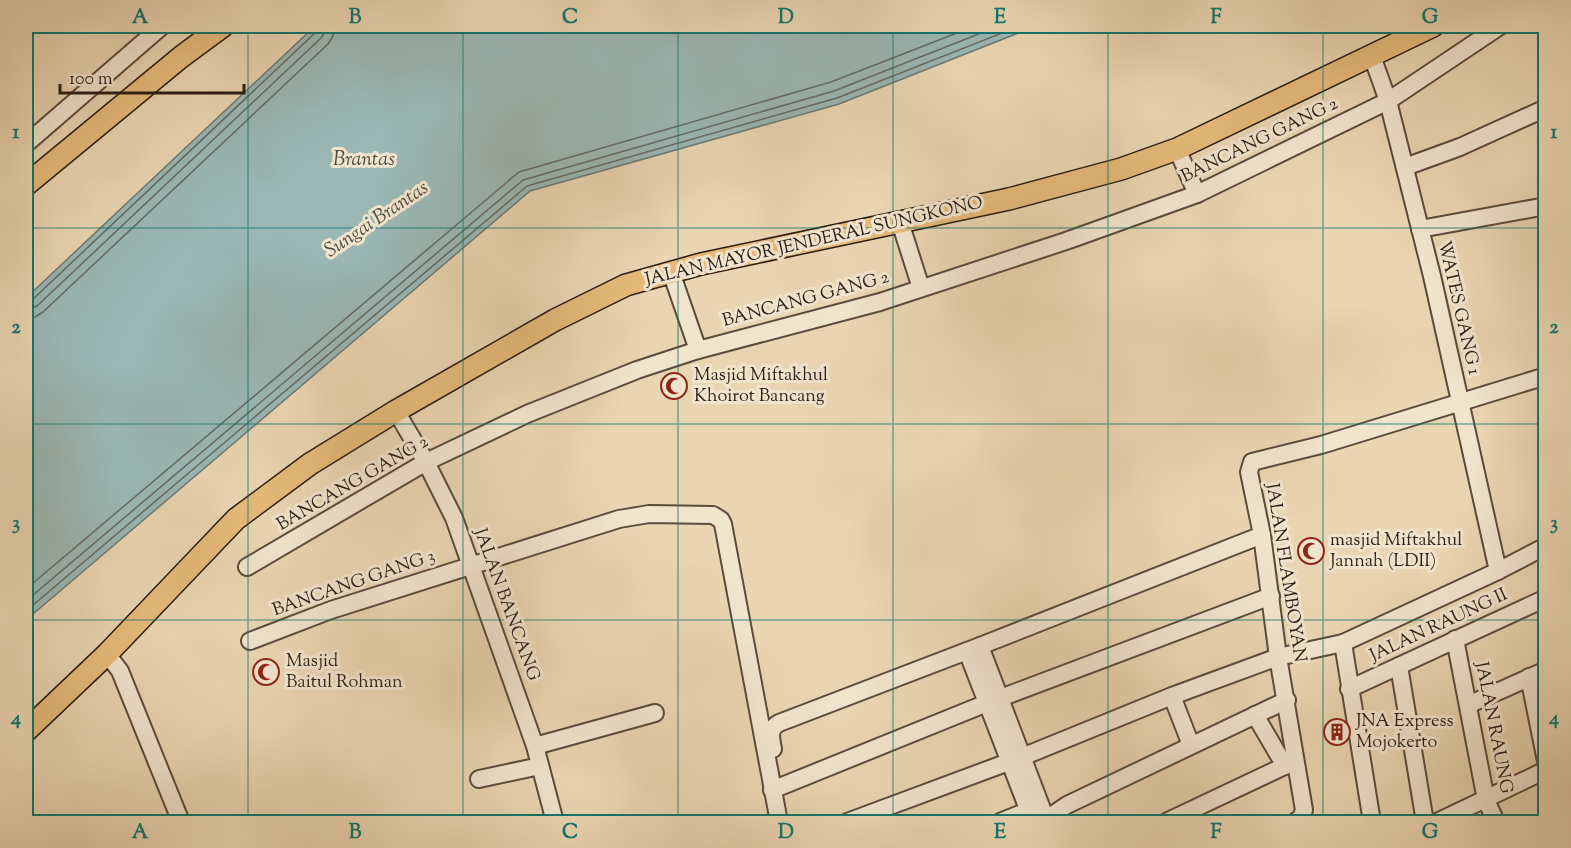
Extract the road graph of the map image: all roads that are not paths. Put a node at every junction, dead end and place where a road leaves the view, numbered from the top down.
1 (162, 26) edge
2 (223, 26) edge
3 (1433, 26) edge
4 (1500, 26) edge
5 (1372, 56) junction
6 (1388, 101) junction
7 (1545, 108) edge
8 (26, 144) edge
9 (1177, 149) junction
10 (1405, 167) junction
11 (26, 185) edge
12 (1197, 194) junction
13 (1545, 206) edge
14 (900, 222) junction
15 (1420, 229) junction
16 (671, 272) junction
17 (921, 288) junction
18 (698, 350) junction
19 (1545, 376) edge
20 (1459, 404) junction
21 (396, 411) junction
22 (426, 462) junction
23 (1262, 535) junction
24 (1545, 546) edge
25 (472, 564) junction
26 (248, 567) dead end
27 (1498, 571) junction
28 (1271, 596) junction
29 (1545, 598) edge
30 (1455, 639) junction
31 (250, 641) dead end
32 (1342, 643) junction
33 (973, 649) junction
34 (107, 654) junction
35 (1278, 657) junction
36 (1399, 666) junction
37 (1545, 670) edge
38 (1529, 677) junction
39 (1349, 689) junction
40 (1172, 696) junction
41 (1287, 700) junction
42 (993, 701) junction
43 (1468, 705) junction
44 (656, 712) dead end
45 (1255, 715) junction
46 (26, 731) edge
47 (535, 746) junction
48 (1191, 746) junction
49 (1016, 759) junction
50 (1545, 761) edge
51 (1290, 763) junction
52 (540, 766) junction
53 (1545, 770) edge
54 (479, 779) dead end
55 (777, 789) junction
56 (1486, 800) junction
57 (1040, 817) edge
58 (181, 822) edge
59 (555, 822) edge
60 (778, 822) edge
61 (790, 822) edge
62 (847, 822) edge
63 (1000, 822) edge
64 (1166, 822) edge
65 (1295, 822) edge
66 (1372, 822) edge
67 (1425, 822) edge
68 (1437, 822) edge
69 (1496, 822) edge

1 - 8 street
2 - 11 main road
3 - 5 main road, JALAN MAYOR JENDERAL SUNGKONO
4 - 6 street, BANCANG GANG 2
5 - 6 street, WATES GANG 1
5 - 9 main road, JALAN MAYOR JENDERAL SUNGKONO
6 - 10 street, WATES GANG 1
6 - 12 street, BANCANG GANG 2
7 - 10 street
9 - 12 street
9 - 14 main road, JALAN MAYOR JENDERAL SUNGKONO
10 - 15 street, WATES GANG 1
12 - 17 street, BANCANG GANG 2
13 - 15 street
14 - 16 main road, JALAN MAYOR JENDERAL SUNGKONO
14 - 17 street
15 - 20 street, WATES GANG 1
16 - 18 street
16 - 21 main road, JALAN MAYOR JENDERAL SUNGKONO
17 - 18 street, BANCANG GANG 2
18 - 22 street, BANCANG GANG 2
19 - 20 street
20 - 23 street, JALAN FLAMBOYAN
20 - 27 street, WATES GANG 1
21 - 22 street, JALAN BANCANG
21 - 34 main road, JALAN MAYOR JENDERAL SUNGKONO
22 - 25 street, JALAN BANCANG
22 - 26 street, BANCANG GANG 2
23 - 28 street, JALAN FLAMBOYAN
23 - 33 street
24 - 27 street
25 - 31 street, BANCANG GANG 3
25 - 47 street, JALAN BANCANG
25 - 55 street, BANCANG GANG 3
27 - 32 street
28 - 35 street, JALAN FLAMBOYAN
28 - 42 street
29 - 30 street, JALAN RAUNG II
30 - 36 street, JALAN RAUNG II
30 - 43 street, JALAN RAUNG
32 - 35 street
32 - 39 street
33 - 42 street
33 - 55 street
34 - 46 main road, JALAN MAYOR JENDERAL SUNGKONO
34 - 58 street
35 - 40 street
35 - 41 street, JALAN FLAMBOYAN
36 - 39 street, JALAN RAUNG II
36 - 67 street
37 - 38 street
38 - 43 street
38 - 50 street
39 - 66 street
40 - 48 street
40 - 49 street
41 - 45 street
41 - 51 street, JALAN FLAMBOYAN
42 - 49 street
42 - 55 street
43 - 56 street, JALAN RAUNG
44 - 47 street
45 - 48 street
45 - 51 street
47 - 52 street, JALAN BANCANG
48 - 57 street
49 - 57 street
49 - 62 street
51 - 64 street
51 - 65 street, JALAN FLAMBOYAN
52 - 54 street
52 - 59 street, JALAN BANCANG
53 - 56 street
55 - 60 street
55 - 61 street
56 - 68 street
56 - 69 street, JALAN RAUNG
57 - 63 street

